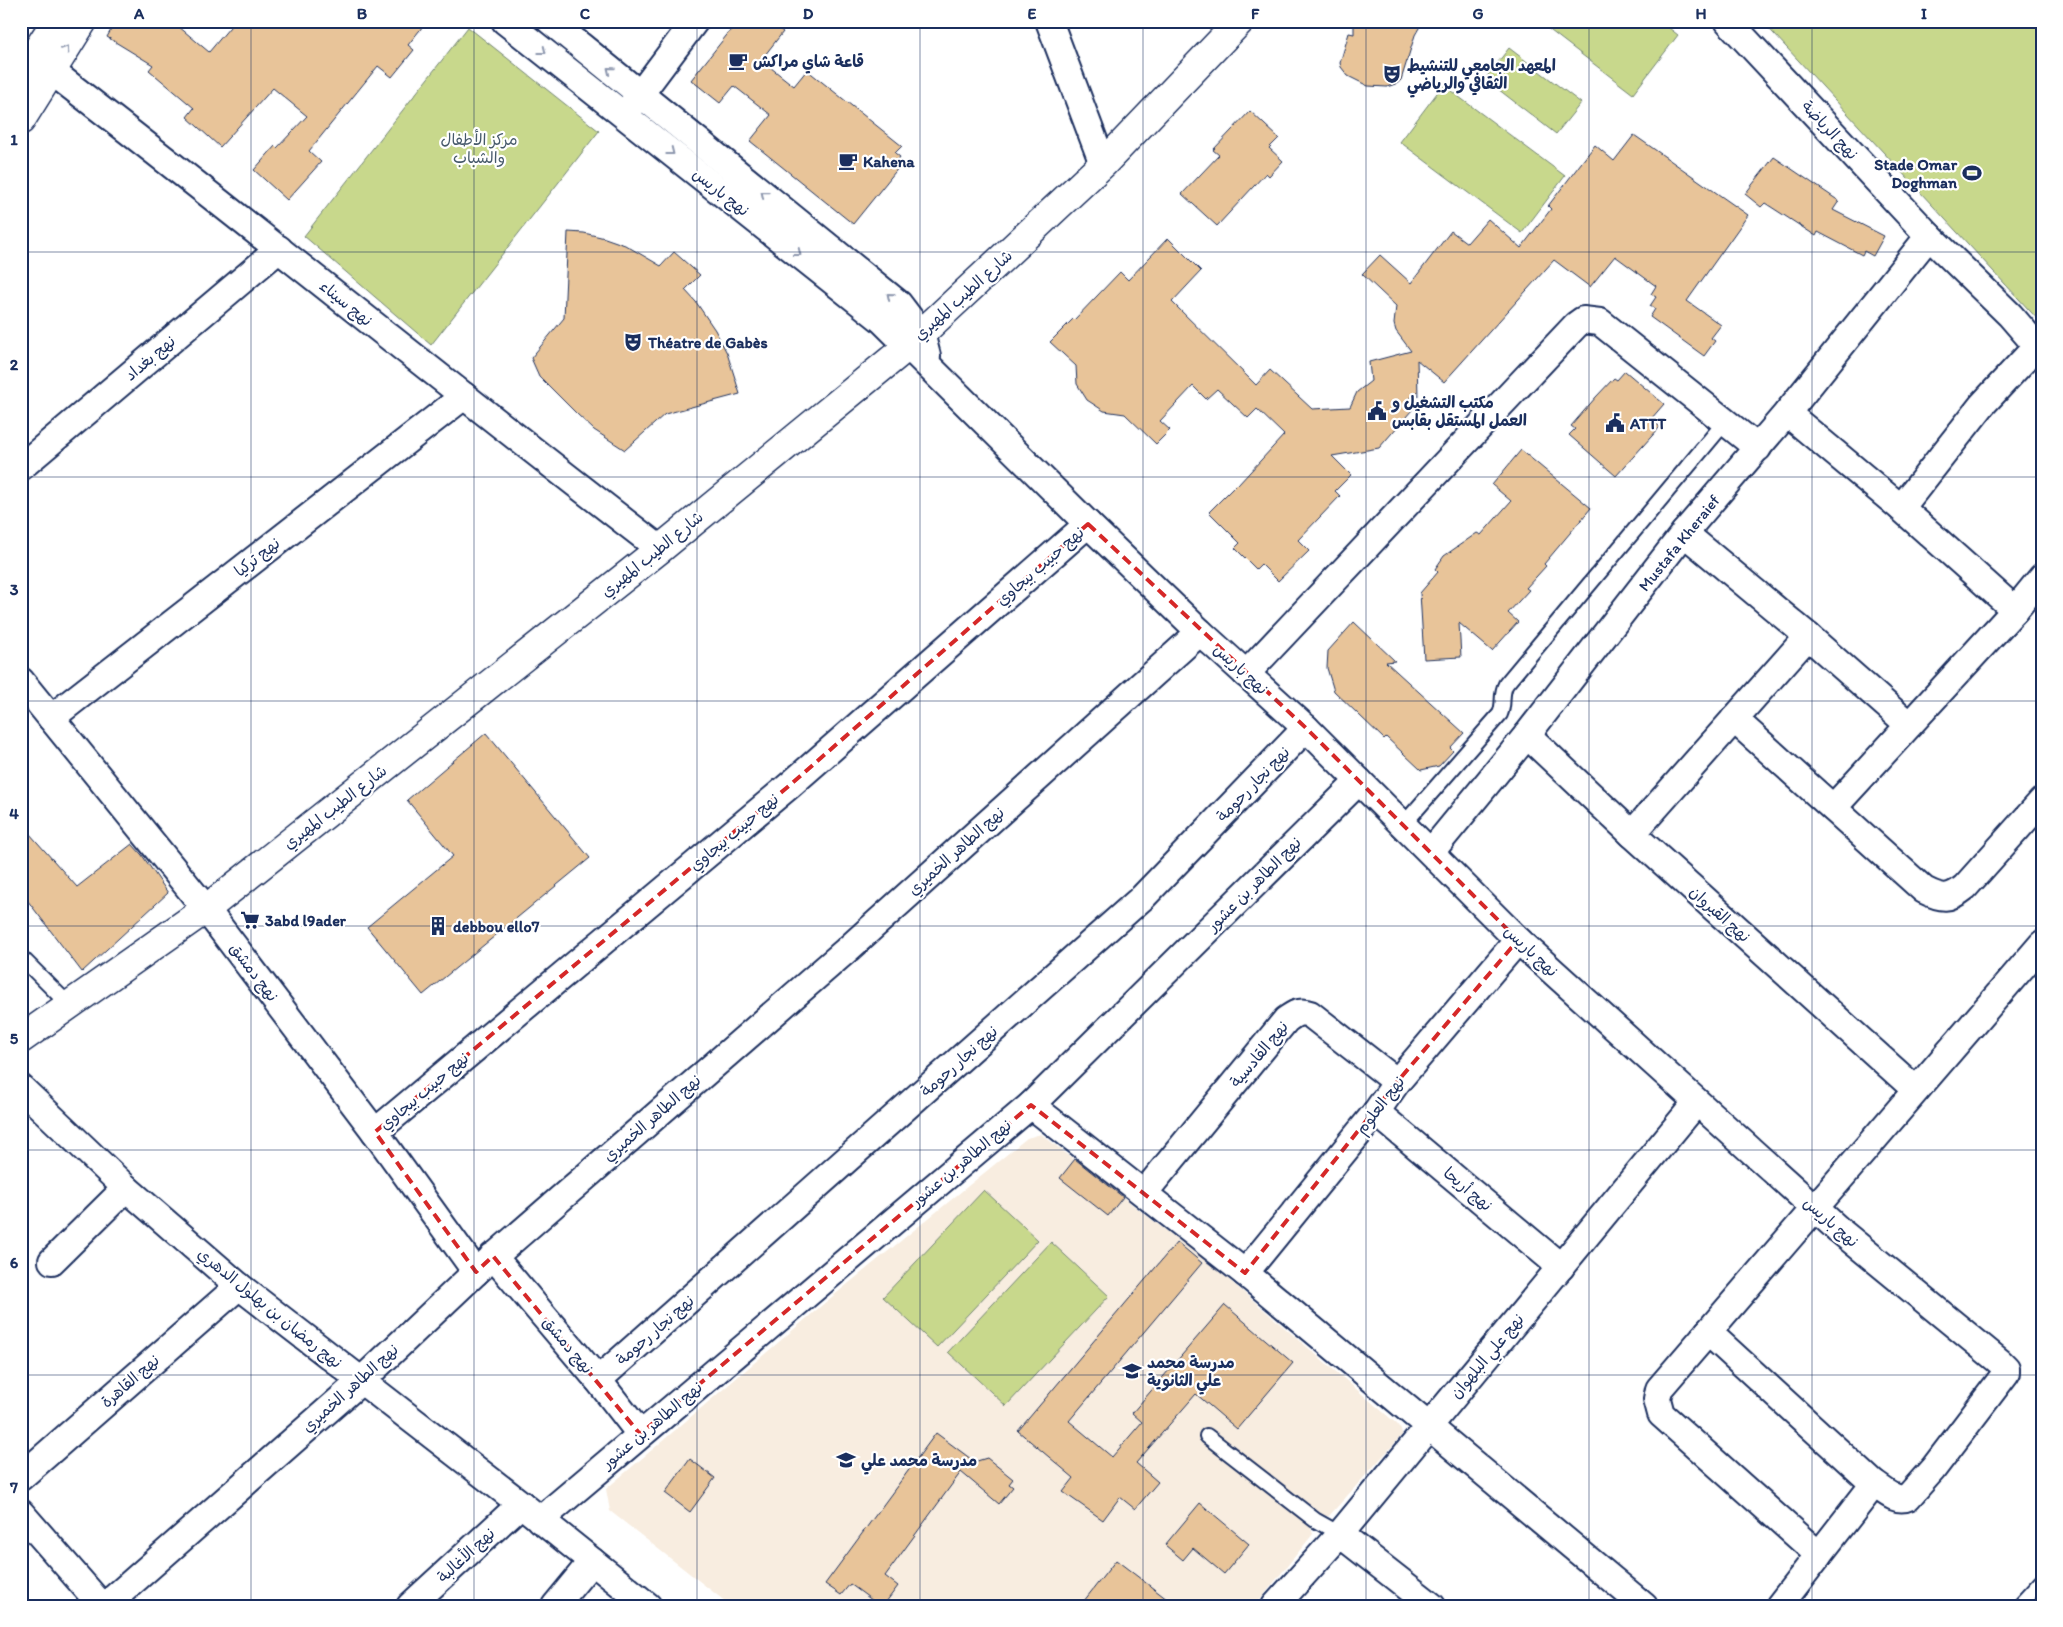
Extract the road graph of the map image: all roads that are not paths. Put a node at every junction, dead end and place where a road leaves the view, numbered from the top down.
1 (56, 21) edge
2 (83, 21) edge
3 (505, 21) edge
4 (550, 21) edge
5 (695, 21) edge
6 (1049, 21) edge
7 (1240, 21) edge
8 (1728, 21) edge
9 (35, 68) edge
10 (640, 94) junction
11 (624, 115) junction
12 (21, 120) edge
13 (1104, 164) junction
14 (1929, 236) junction
15 (279, 249) junction
16 (914, 339) junction
17 (2039, 349) edge
18 (464, 396) junction
19 (1787, 413) junction
20 (1725, 422) junction
21 (1758, 448) junction
22 (21, 467) edge
23 (1901, 508) junction
24 (1088, 524) junction
25 (1684, 534) junction
26 (660, 549) junction
27 (2042, 577) edge
28 (2015, 610) junction
29 (1200, 632) junction
30 (1808, 636) junction
31 (1246, 674) junction
32 (21, 681) edge
33 (51, 718) junction
34 (1734, 719) junction
35 (1909, 725) junction
36 (1306, 728) junction
37 (1527, 735) junction
38 (1359, 781) junction
39 (2042, 801) edge
40 (1833, 808) junction
41 (1403, 825) junction
42 (1632, 834) junction
43 (1431, 852) junction
44 (206, 909) junction
45 (1518, 940) junction
46 (2042, 944) edge
47 (21, 957) edge
48 (68, 1004) junction
49 (21, 1038) edge
50 (1397, 1082) junction
51 (21, 1088) edge
52 (1916, 1090) junction
53 (1696, 1103) junction
54 (1030, 1105) junction
55 (1376, 1112) junction
56 (375, 1132) junction
57 (126, 1188) junction
58 (1144, 1193) junction
59 (1815, 1208) junction
60 (52, 1261) dead end
61 (485, 1264) junction
62 (1561, 1267) junction
63 (1245, 1273) junction
64 (239, 1286) junction
65 (1708, 1332) junction
66 (598, 1380) junction
67 (360, 1381) junction
68 (1429, 1425) junction
69 (640, 1434) junction
70 (1206, 1436) dead end
71 (21, 1477) edge
72 (1874, 1484) junction
73 (531, 1512) junction
74 (21, 1513) edge
75 (1340, 1534) junction
76 (1819, 1555) junction
77 (592, 1561) junction
78 (2042, 1581) edge
79 (103, 1606) edge
80 (410, 1606) edge
81 (555, 1606) edge
82 (648, 1606) edge
83 (1275, 1606) edge
84 (1432, 1606) edge
85 (1644, 1606) edge
86 (1779, 1606) edge
87 (2019, 1606) edge

1 - 9 street
9 -> 2 street
3 -> 11 street, نهج باريس
10 -> 4 street, نهج باريس
5 - 10 street
6 - 13 street
7 - 13 street, شارع الطيب المهيري
8 - 14 street, نهج الرياضة
9 - 12 street
9 - 15 street, نهج سيناء
10 - 11 street
16 -> 10 street, نهج باريس
11 -> 16 street, نهج باريس
13 - 16 street, شارع الطيب المهيري
14 - 17 street, نهج الرياضة
14 - 19 street, Mustafa Kheraief
15 - 18 street, نهج سيناء
15 - 22 street, نهج بغداد
16 - 24 street, نهج باريس
16 - 26 street, شارع الطيب المهيري
17 - 23 street
18 - 26 street, نهج سيناء
18 - 33 street, نهج تركيا
19 - 21 street, Mustafa Kheraief
19 - 23 street
20 - 21 street
20 - 31 street
20 - 41 lane
21 - 25 street, Mustafa Kheraief
23 - 28 street
24 - 29 street, نهج باريس
24 - 56 street, نهج حبيب بيجاوي
25 - 30 street
25 - 37 street, Mustafa Kheraief
26 - 44 street, شارع الطيب المهيري
27 - 28 street
28 - 35 street
29 - 31 street, نهج باريس
29 - 61 street, نهج الطاهر الخميري
30 - 34 street
30 - 35 street
31 - 36 street, نهج باريس
32 - 33 street, نهج دمشق
33 - 44 street, نهج دمشق
34 - 40 street
34 - 42 street
35 - 40 street
36 - 38 street, نهج باريس
36 - 66 street, نهج نجار رحومة
37 - 42 street, نهج القيروان
37 - 43 street, Mustafa Kheraief
38 - 41 street, نهج باريس
38 - 54 street, نهج الطاهر بن عشور
39 - 40 street
41 - 43 street, نهج باريس
42 - 52 street, نهج القيروان
43 - 45 street, نهج باريس
44 - 48 street, شارع الطيب المهيري
44 - 56 street, نهج دمشق
45 - 50 street, نهج العلوم
45 - 53 street, نهج باريس
46 - 52 street
47 - 48 lane
48 - 49 street, شارع الطيب المهيري
50 - 55 street, نهج العلوم
50 - 58 street, نهج القادسية
51 - 57 street, نهج رمضان بن بهلول الدهري
52 - 59 street
53 - 59 street, نهج باريس
53 - 62 street, نهج علي البلهوان
54 - 58 street
54 - 69 street, نهج الطاهر بن عشور
55 - 62 street, نهج أريحا
55 - 63 street, نهج العلوم
56 - 61 street, نهج دمشق
57 - 60 street
57 - 64 street, نهج رمضان بن بهلول الدهري
58 - 63 street
59 - 65 street
59 - 72 street, نهج باريس
61 - 66 street, نهج دمشق
61 - 67 street, نهج الطاهر الخميري
62 - 68 street, نهج علي البلهوان
63 - 68 street
64 - 67 street, نهج رمضان بن بهلول الدهري
64 - 71 street, نهج القاهرة
65 - 72 street
65 - 76 street
66 - 69 street, نهج دمشق
67 - 73 street, نهج رمضان بن بهلول الدهري
67 - 79 street, نهج الطاهر الخميري
68 - 75 street, نهج علي البلهوان
68 - 85 street
69 - 73 street, نهج الطاهر بن عشور
70 - 75 lane
72 - 76 street
73 - 77 street, نهج رمضان بن بهلول الدهري
73 - 80 street, نهج الأغالبة
74 - 79 street
75 - 83 street, نهج علي البلهوان
75 - 84 street
76 - 86 street
77 - 81 street
77 - 82 street, نهج رمضان بن بهلول الدهري
78 - 87 lane

